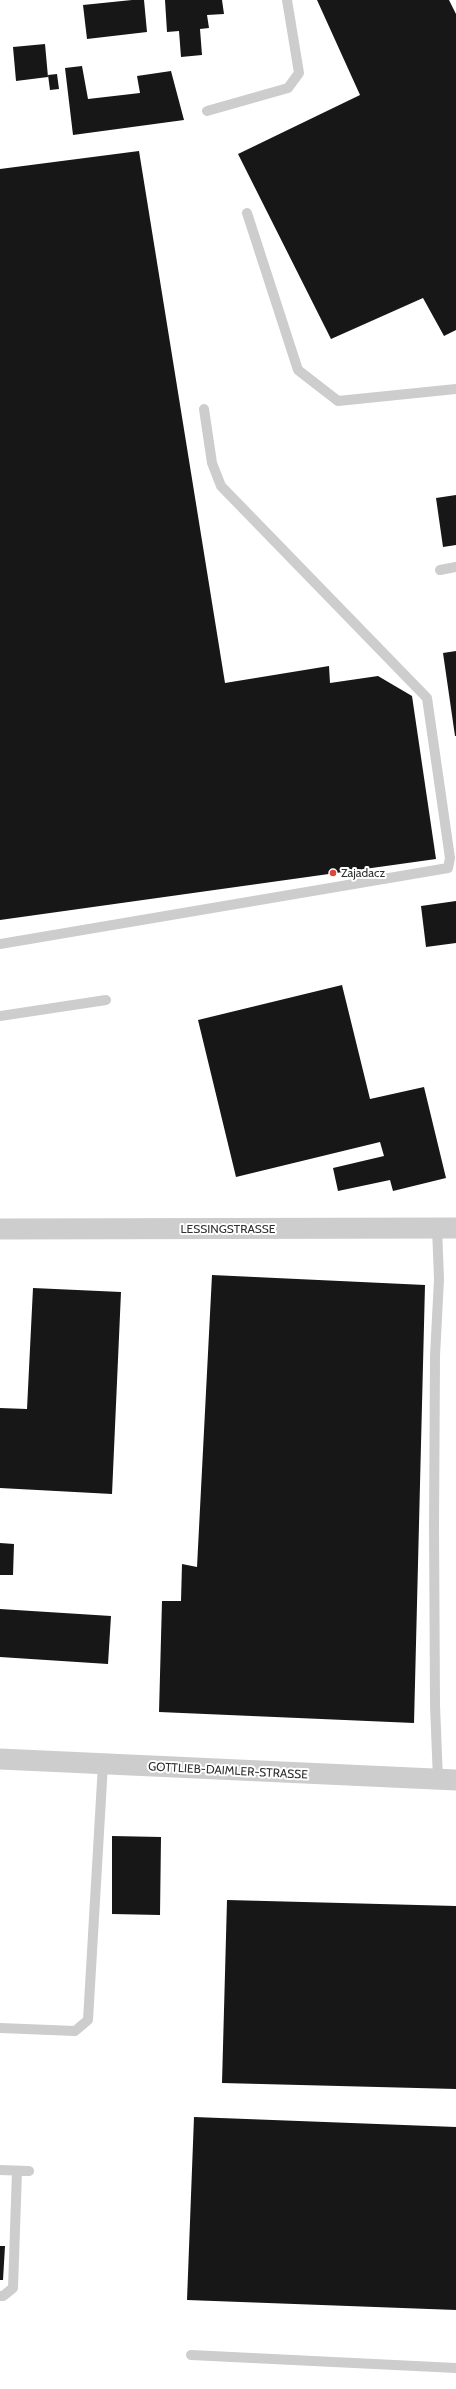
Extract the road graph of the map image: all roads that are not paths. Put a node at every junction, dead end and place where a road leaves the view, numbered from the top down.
1 (287, 0) edge
2 (207, 111) dead end
3 (248, 213) dead end
4 (456, 389) edge
5 (204, 409) dead end
6 (456, 567) edge
7 (440, 570) dead end
8 (0, 944) edge
9 (106, 1000) dead end
10 (0, 1016) edge
11 (446, 1228) edge
12 (0, 1229) edge
13 (0, 1759) edge
14 (102, 1764) junction
15 (447, 1780) edge
16 (0, 2028) edge
17 (0, 2170) edge
18 (17, 2171) junction
19 (29, 2171) dead end
20 (0, 2296) edge
21 (191, 2355) dead end
22 (456, 2368) edge

1 - 2 lane
3 - 4 lane
5 - 8 lane
6 - 7 lane
9 - 10 lane
11 - 12 street, LESSINGSTRASSE
11 - 15 lane
13 - 14 street, GOTTLIEB-DAIMLER-STRASSE
14 - 15 street, GOTTLIEB-DAIMLER-STRASSE
14 - 16 lane
17 - 18 lane
18 - 19 lane
18 - 20 lane
21 - 22 lane

